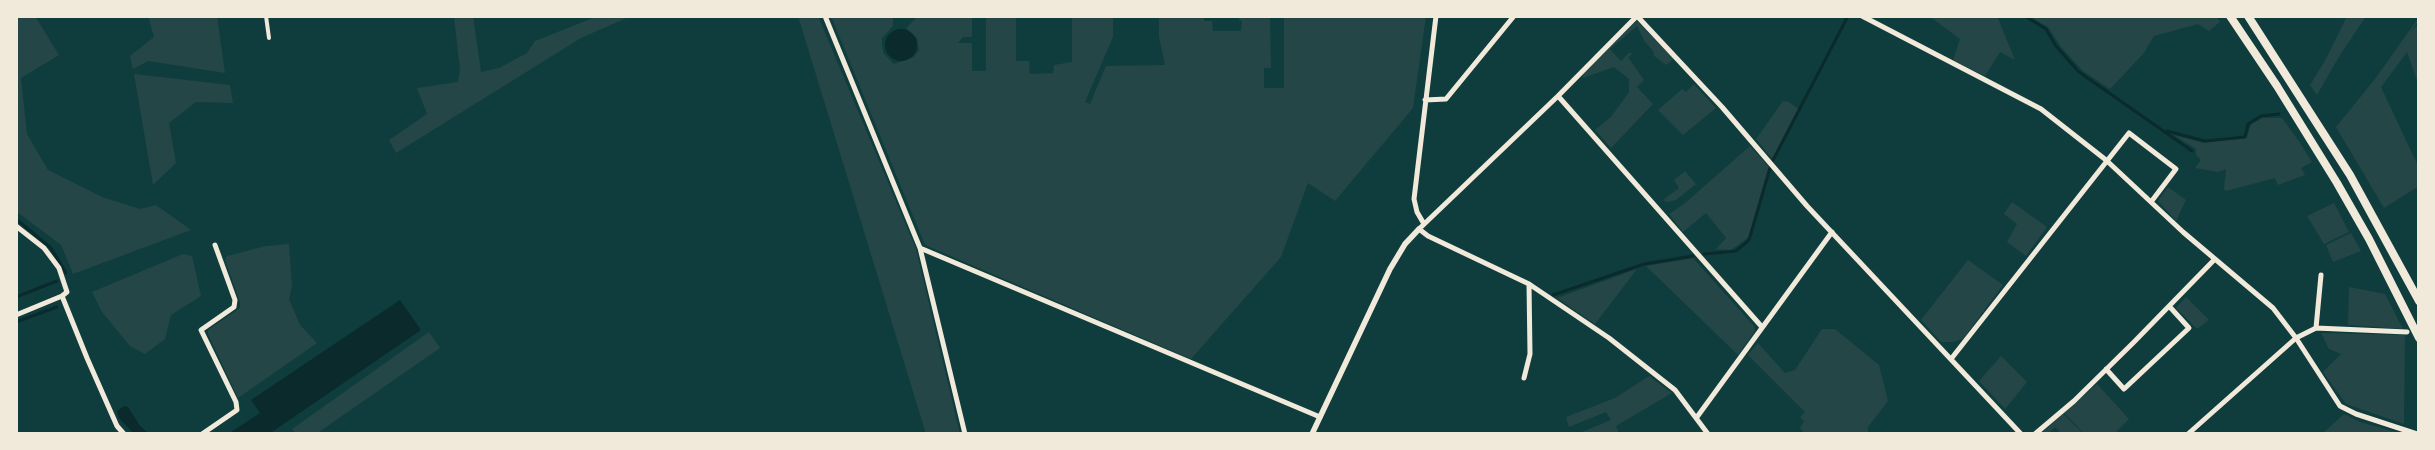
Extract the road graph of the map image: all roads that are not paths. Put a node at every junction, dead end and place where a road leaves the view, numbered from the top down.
1 (266, 16) edge
2 (826, 16) edge
3 (1436, 16) edge
4 (1514, 16) edge
5 (1637, 16) edge
6 (1862, 16) edge
7 (2230, 16) edge
8 (2248, 16) edge
9 (269, 38) dead end
10 (1558, 96) junction
11 (1426, 100) junction
12 (2106, 160) junction
13 (2151, 202) junction
14 (1424, 224) junction
15 (16, 226) edge
16 (1419, 229) junction
17 (1832, 232) junction
18 (215, 245) dead end
19 (920, 248) junction
20 (2214, 260) junction
21 (2321, 275) dead end
22 (1529, 284) junction
23 (62, 296) junction
24 (2419, 301) edge
25 (2169, 306) junction
26 (16, 315) edge
27 (1762, 327) junction
28 (2316, 328) junction
29 (2407, 332) dead end
30 (2296, 338) junction
31 (2419, 338) edge
32 (1951, 358) junction
33 (2106, 369) junction
34 (1524, 378) dead end
35 (1320, 417) junction
36 (1697, 417) junction
37 (124, 434) edge
38 (202, 434) edge
39 (965, 434) edge
40 (1312, 434) edge
41 (1708, 434) edge
42 (2022, 434) edge
43 (2035, 434) edge
44 (2188, 434) edge
45 (2417, 434) edge

1 - 9 street
2 - 19 street
3 - 11 street
4 - 11 street
5 - 10 street
5 - 17 street
6 - 12 street
7 - 31 highway
8 - 24 highway
10 - 14 street
10 - 27 street
11 - 14 street
12 - 13 street
12 - 13 street
12 - 32 street
13 - 20 street
14 - 16 street
15 - 23 street
16 - 22 street
16 - 35 street
17 - 27 street
17 - 32 street
18 - 38 street
19 - 35 street
19 - 39 street
20 - 25 street
20 - 30 street
21 - 28 street
22 - 34 street
22 - 36 street
23 - 26 street
23 - 37 street
25 - 33 street
25 - 33 street
27 - 36 street
28 - 29 street
28 - 30 street
30 - 44 street
30 - 45 street
32 - 42 street
33 - 43 street
35 - 40 street
36 - 41 street

